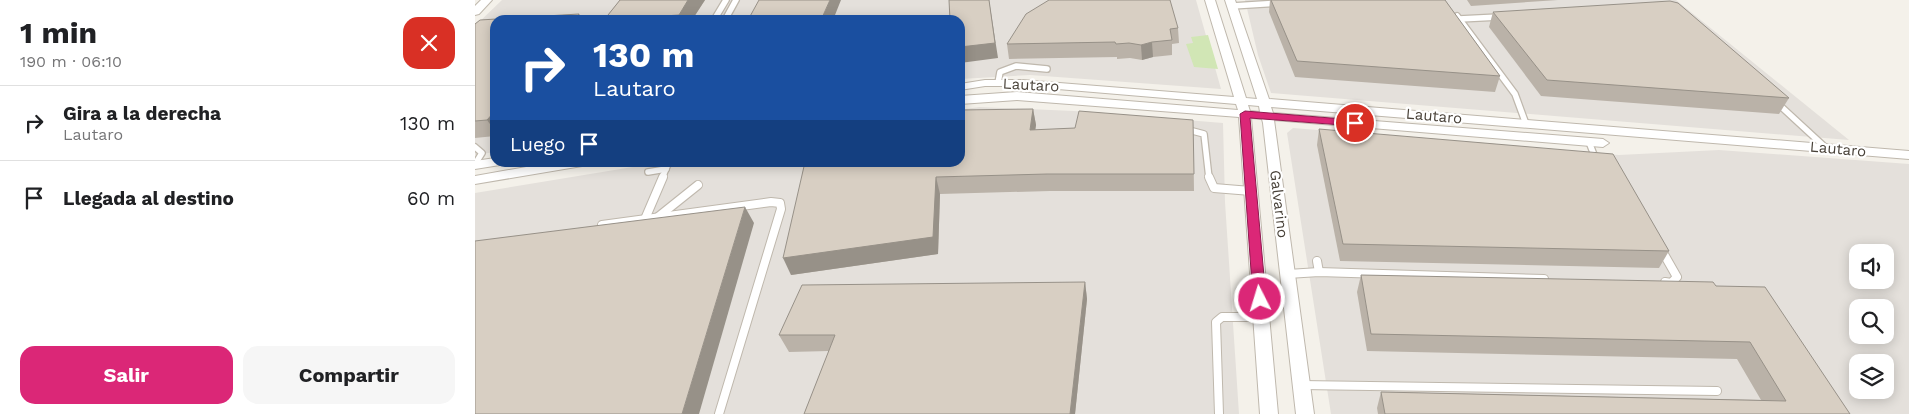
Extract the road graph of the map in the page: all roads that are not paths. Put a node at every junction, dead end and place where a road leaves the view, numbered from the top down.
1 (487, 0) edge
2 (726, 0) edge
3 (737, 0) edge
4 (1210, 0) edge
5 (1254, 2) edge
6 (1231, 3) edge
7 (1283, 3) edge
8 (475, 12) edge
9 (1454, 13) edge
10 (717, 15) edge
11 (728, 15) edge
12 (1507, 17) edge
13 (1459, 19) junction
14 (1047, 69) dead end
15 (998, 83) junction
16 (965, 86) edge
17 (1771, 98) edge
18 (965, 100) edge
19 (1243, 108) junction
20 (1266, 109) junction
21 (1526, 124) junction
22 (1177, 129) edge
23 (1589, 142) junction
24 (1603, 143) dead end
25 (475, 147) edge
26 (1827, 148) junction
27 (1909, 155) edge
28 (490, 162) edge
29 (475, 164) edge
30 (1605, 164) edge
31 (552, 167) edge
32 (665, 167) edge
33 (668, 167) edge
34 (648, 172) dead end
35 (475, 180) edge
36 (698, 185) dead end
37 (1251, 191) junction
38 (658, 217) junction
39 (645, 218) junction
40 (589, 227) edge
41 (1657, 244) edge
42 (1317, 262) dead end
43 (1319, 272) junction
44 (1287, 274) junction
45 (1554, 279) edge
46 (1652, 282) edge
47 (1261, 318) junction
48 (1301, 385) junction
49 (1717, 391) dead end
50 (719, 414) edge
51 (1219, 414) edge
52 (1269, 414) edge
53 (1305, 414) edge

1 - 8 street
2 - 10 lane
3 - 11 lane
4 - 19 street, Galvarino
5 - 6 lane
5 - 7 lane
6 - 20 street, Galvarino
9 - 13 lane
12 - 13 lane
13 - 21 lane
14 - 15 lane
15 - 16 street, Lautaro
15 - 19 street, Lautaro
17 - 26 lane
18 - 19 street, Lautaro
19 - 20 street, Lautaro
19 - 37 street, Galvarino
20 - 21 street, Lautaro
20 - 23 street, Lautaro
20 - 44 street, Galvarino
21 - 26 street, Lautaro
22 - 37 lane
23 - 24 street, Lautaro
23 - 30 lane
25 - 29 lane
26 - 27 street, Lautaro
28 - 29 street
31 - 35 street
32 - 34 lane
33 - 39 lane
36 - 38 lane
37 - 47 street, Galvarino
38 - 39 lane
38 - 50 lane
39 - 40 lane
41 - 46 lane
42 - 43 lane
43 - 44 lane
43 - 45 lane
44 - 48 street, Galvarino
47 - 51 lane
47 - 52 street, Galvarino
48 - 49 lane
48 - 53 street, Galvarino

